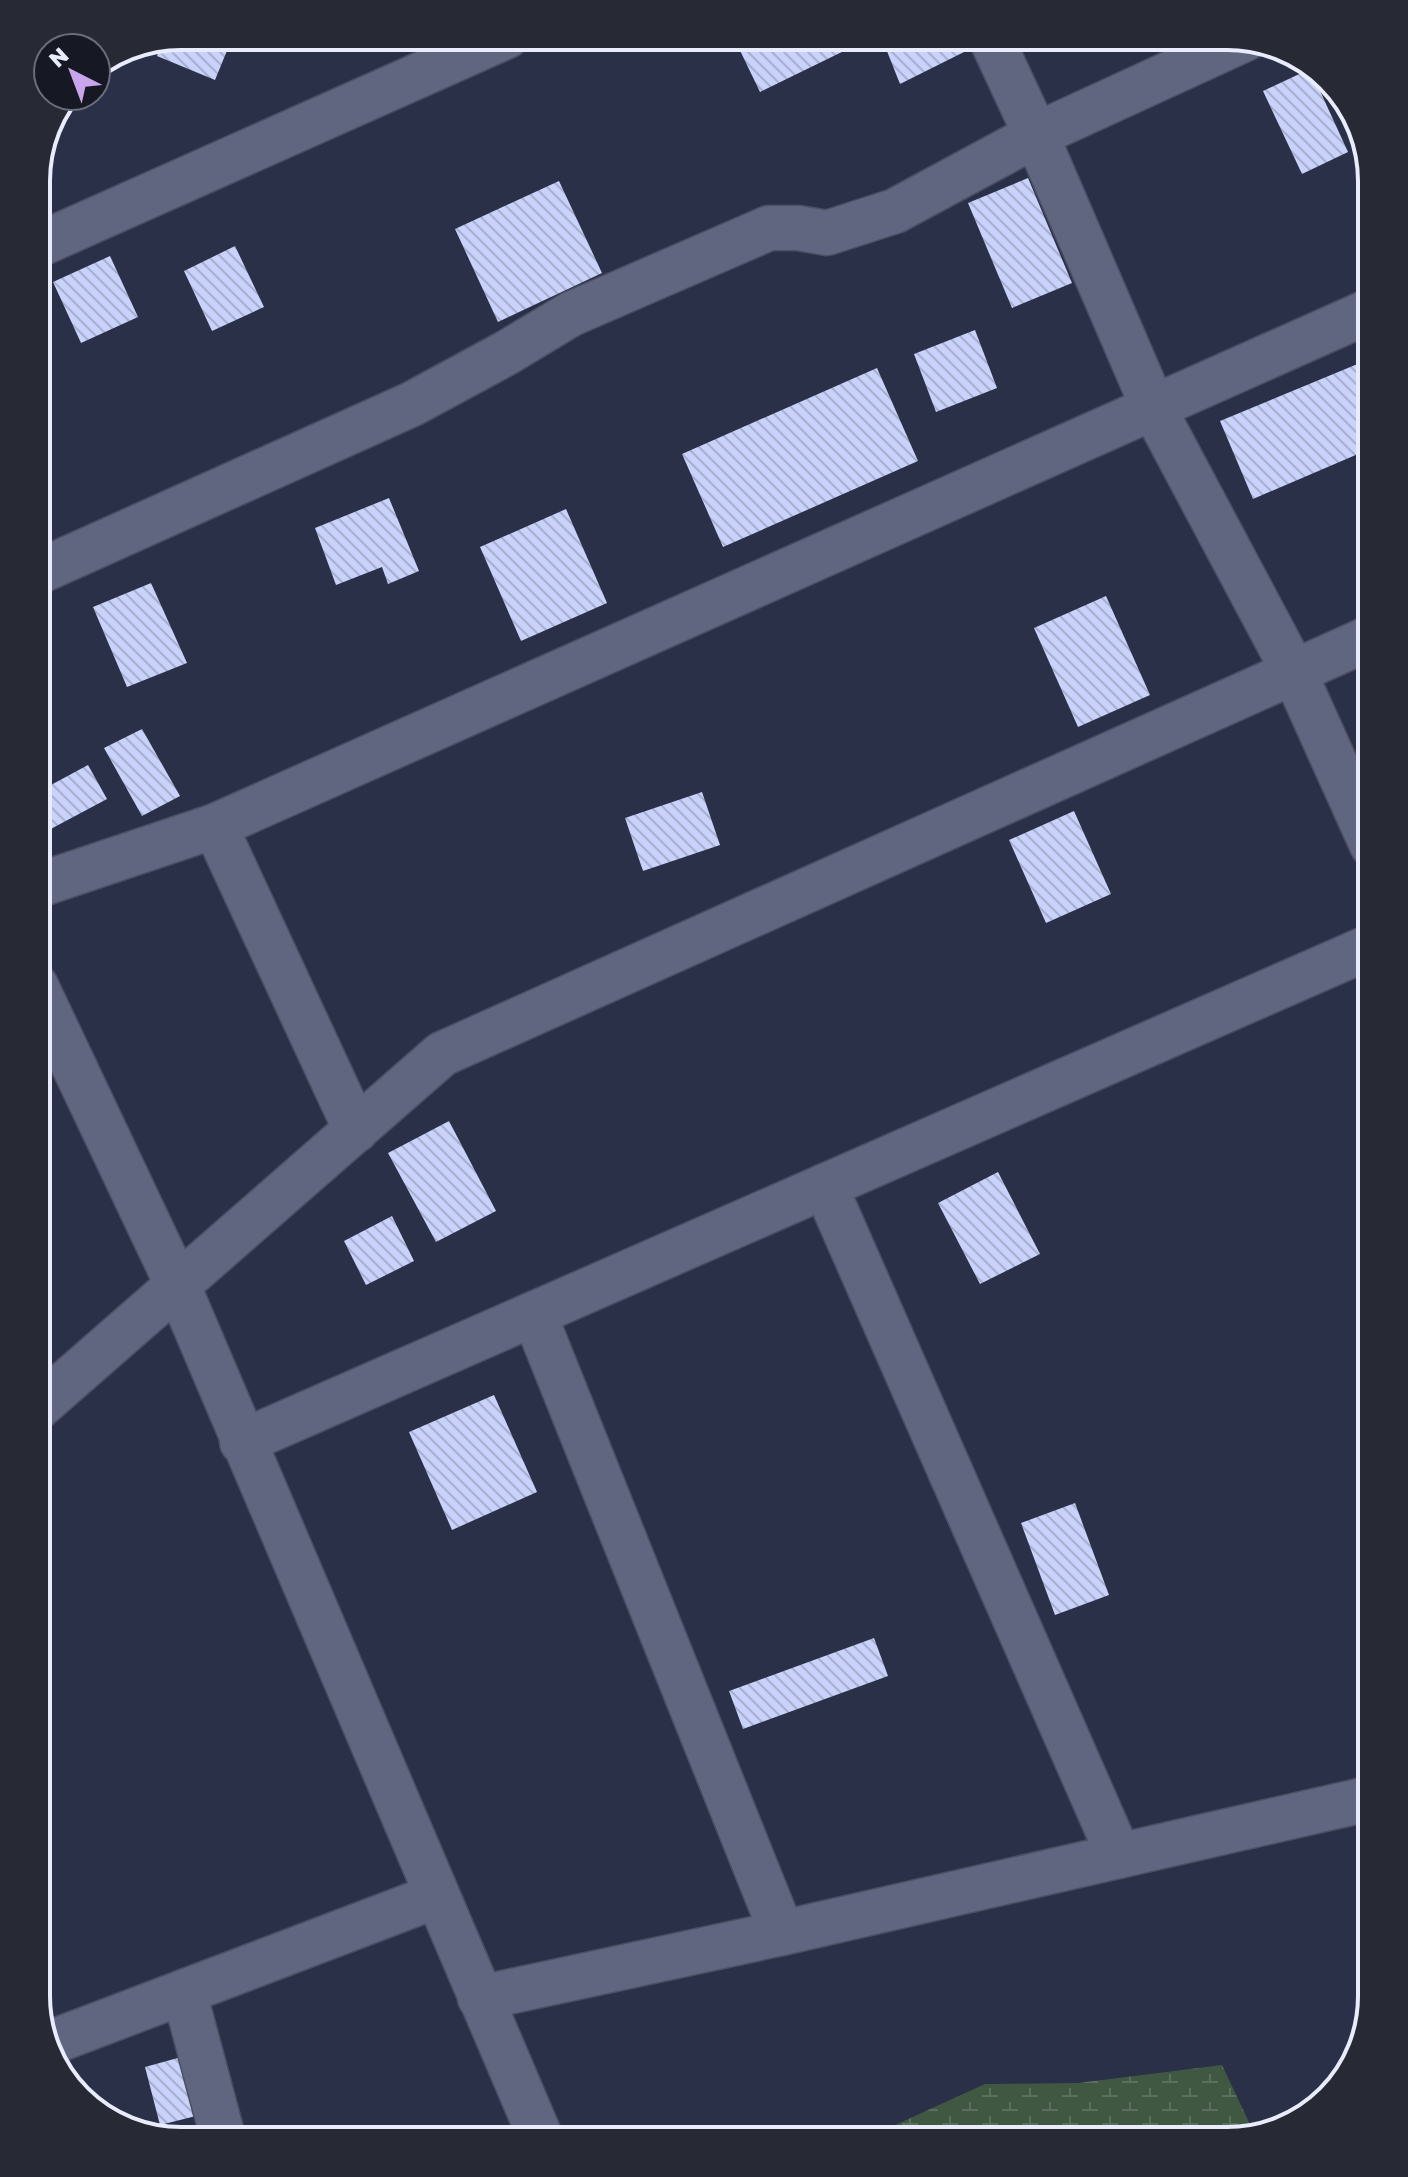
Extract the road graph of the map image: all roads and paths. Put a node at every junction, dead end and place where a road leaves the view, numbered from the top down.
1 (476, 50) edge
2 (997, 50) edge
3 (1221, 50) edge
4 (1036, 135) junction
5 (50, 240) edge
6 (1358, 316) edge
7 (1154, 409) junction
8 (50, 567) edge
9 (1358, 643) edge
10 (1294, 672) junction
11 (1358, 814) edge
12 (215, 826) junction
13 (50, 881) edge
14 (1358, 952) edge
15 (50, 1016) edge
16 (356, 1130) junction
17 (825, 1186) junction
18 (178, 1286) junction
19 (534, 1314) junction
20 (50, 1397) edge
21 (242, 1442) junction
22 (1358, 1801) edge
23 (1119, 1856) junction
24 (436, 1896) junction
25 (782, 1933) junction
26 (184, 1992) junction
27 (480, 1998) junction
28 (58, 2040) edge
29 (220, 2127) edge
30 (536, 2127) edge

1 - 5 street
2 - 4 street
3 - 4 street
4 - 7 street
4 - 8 street
6 - 7 street
7 - 10 street
7 - 12 street
9 - 10 street
10 - 11 street
10 - 16 street
12 - 13 street
12 - 16 street
14 - 17 street
15 - 18 street
16 - 18 street
17 - 19 street
17 - 23 street
18 - 20 street
18 - 21 street
19 - 21 street
19 - 25 street
21 - 24 street
22 - 23 street
23 - 25 street
24 - 26 street
24 - 27 street
25 - 27 street
26 - 28 street
26 - 29 street
27 - 30 street

